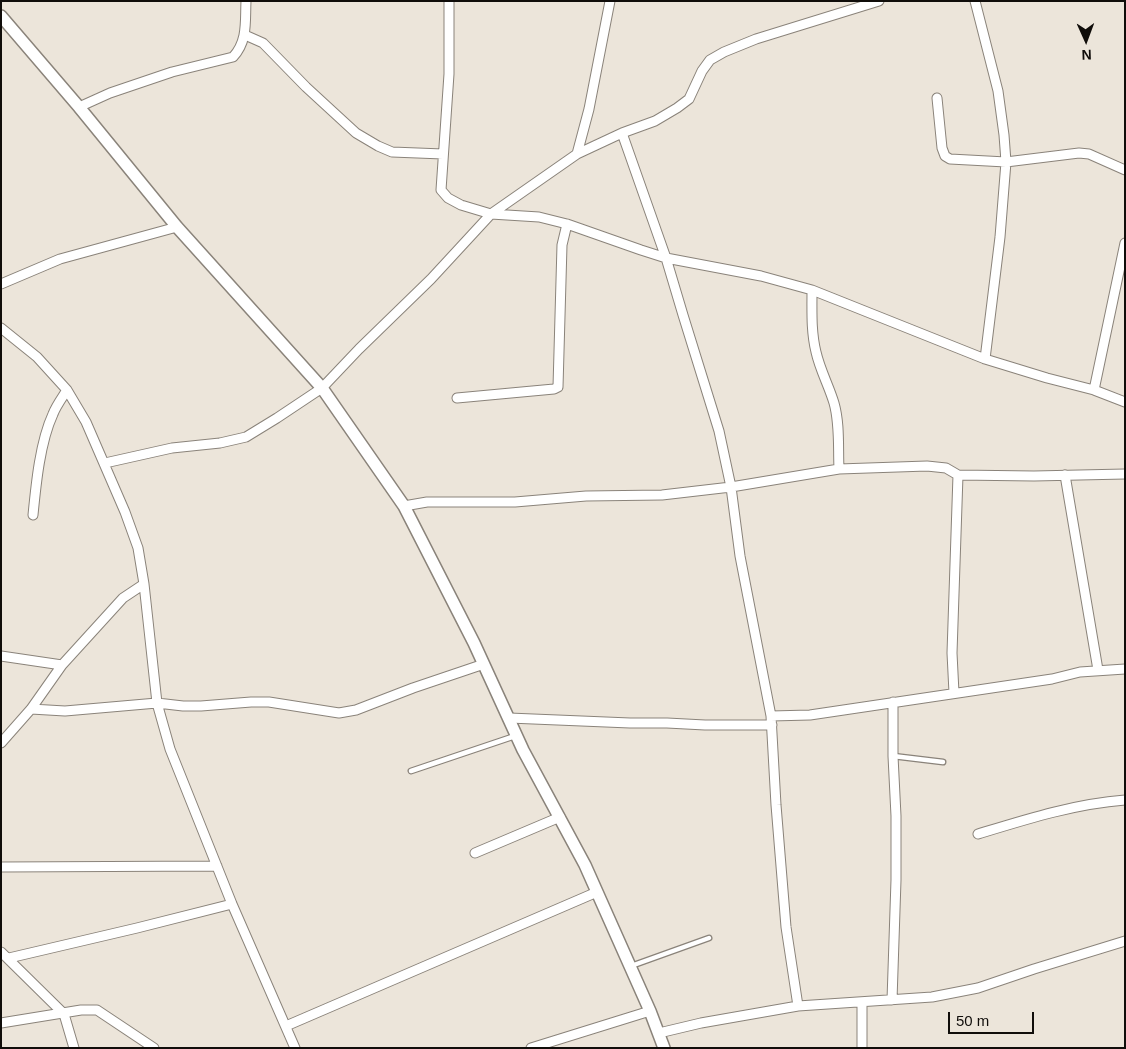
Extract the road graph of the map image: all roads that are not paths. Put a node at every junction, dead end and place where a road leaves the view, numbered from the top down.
1 (246, 1) edge
2 (449, 1) edge
3 (610, 1) edge
4 (879, 1) edge
5 (975, 1) edge
6 (1, 16) edge
7 (245, 35) junction
8 (937, 98) dead end
9 (79, 107) junction
10 (622, 133) junction
11 (443, 154) junction
12 (577, 154) junction
13 (1006, 162) junction
14 (1125, 170) edge
15 (491, 214) junction
16 (567, 224) junction
17 (177, 227) junction
18 (1125, 243) edge
19 (666, 258) junction
20 (1, 284) edge
21 (812, 290) junction
22 (1, 328) edge
23 (985, 359) junction
24 (322, 388) junction
25 (67, 390) junction
26 (1094, 390) junction
27 (457, 398) dead end
28 (1125, 402) edge
29 (105, 463) junction
30 (839, 469) junction
31 (958, 474) junction
32 (1125, 474) edge
33 (1065, 475) junction
34 (731, 487) junction
35 (404, 506) junction
36 (33, 515) dead end
37 (144, 584) junction
38 (1, 656) edge
39 (484, 664) junction
40 (62, 665) junction
41 (1125, 669) edge
42 (1098, 670) junction
43 (954, 693) junction
44 (893, 702) junction
45 (157, 703) junction
46 (31, 709) junction
47 (509, 718) junction
48 (772, 721) junction
49 (516, 736) junction
50 (1, 743) edge
51 (892, 756) junction
52 (943, 762) dead end
53 (411, 771) dead end
54 (1125, 800) edge
55 (560, 817) junction
56 (978, 834) dead end
57 (475, 853) dead end
58 (1, 866) edge
59 (217, 866) junction
60 (597, 892) junction
61 (232, 904) junction
62 (709, 938) dead end
63 (1125, 941) edge
64 (5, 955) edge
65 (630, 966) junction
66 (892, 1000) junction
67 (862, 1002) junction
68 (798, 1006) junction
69 (650, 1012) junction
70 (64, 1014) junction
71 (1, 1023) edge
72 (286, 1026) junction
73 (659, 1033) junction
74 (74, 1048) edge
75 (154, 1048) edge
76 (295, 1048) edge
77 (531, 1048) edge
78 (664, 1048) edge
79 (862, 1048) edge

1 - 7 street
2 - 11 street
3 - 12 street
4 - 10 street
5 - 13 street
6 - 9 street
7 - 9 street
7 - 11 street
8 - 13 street
9 - 17 street
10 - 12 street
10 - 19 street
11 - 15 street
12 - 15 street
13 - 14 street
13 - 23 street
15 - 16 street
15 - 24 street
16 - 19 street
16 - 27 street
17 - 20 street
17 - 24 street
18 - 26 street
19 - 21 street
19 - 34 street
21 - 23 street
21 - 30 street
22 - 25 street
23 - 26 street
24 - 29 street
24 - 35 street
25 - 29 street
25 - 36 street
26 - 28 street
29 - 37 street
30 - 31 street
30 - 34 street
31 - 33 street
31 - 43 street
32 - 33 street
33 - 42 street
34 - 35 street
34 - 48 street
35 - 39 street
37 - 40 street
37 - 45 street
38 - 40 street
39 - 45 street
39 - 47 street
40 - 46 street
41 - 42 street
42 - 43 street
43 - 44 street
44 - 48 street
44 - 51 street
45 - 46 street
45 - 59 street
46 - 50 street
47 - 48 street
47 - 49 street
48 - 68 street
49 - 53 lane
49 - 55 street
51 - 52 lane
51 - 66 street
54 - 56 street
55 - 57 street
55 - 60 street
58 - 59 street
59 - 61 street
60 - 65 street
60 - 72 street
61 - 64 street
61 - 72 street
62 - 65 lane
63 - 66 street
64 - 70 street
65 - 69 street
66 - 67 street
67 - 68 street
67 - 79 street
68 - 73 street
69 - 73 street
69 - 77 street
70 - 71 street
70 - 74 street
70 - 75 street
72 - 76 street
73 - 78 street

